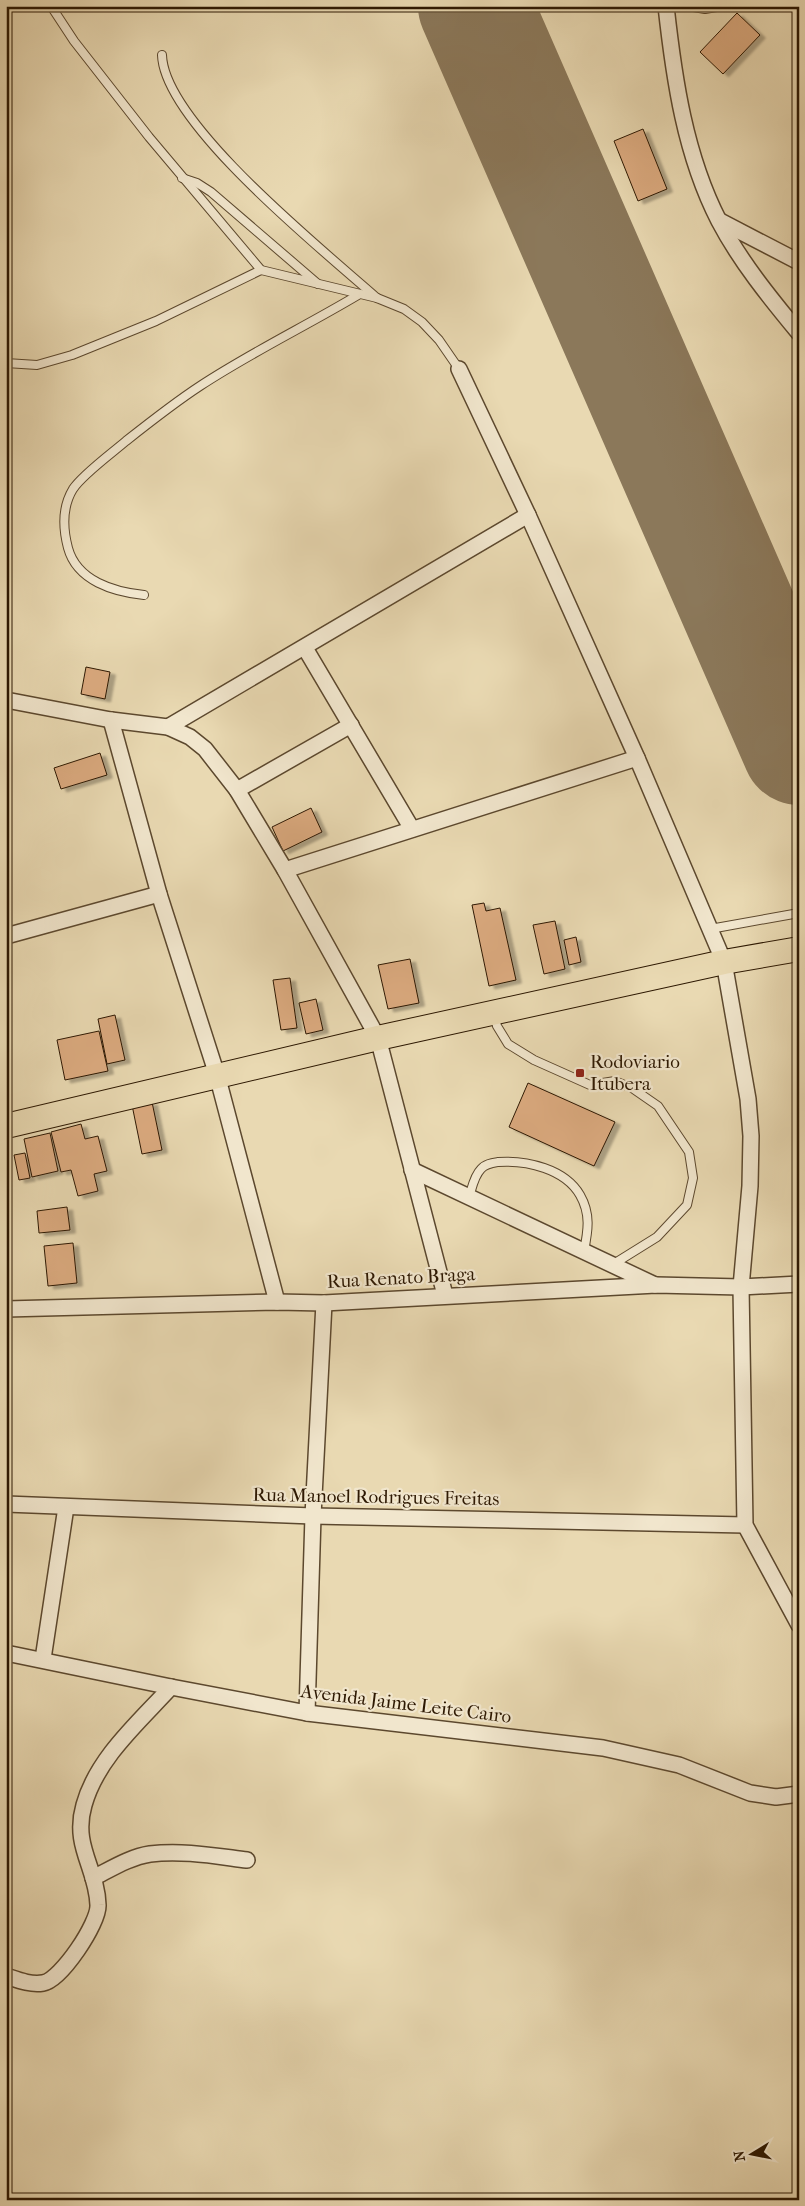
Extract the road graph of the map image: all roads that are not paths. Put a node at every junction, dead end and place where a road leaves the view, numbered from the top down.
1 (50, 6) edge
2 (688, 6) edge
3 (722, 6) edge
4 (667, 7) edge
5 (162, 55) dead end
6 (182, 178) junction
7 (719, 221) junction
8 (799, 262) edge
9 (261, 270) junction
10 (319, 285) junction
11 (358, 295) junction
12 (377, 298) junction
13 (799, 333) edge
14 (6, 363) edge
15 (459, 369) joint
16 (528, 515) junction
17 (144, 595) dead end
18 (305, 648) junction
19 (6, 700) edge
20 (110, 720) junction
21 (351, 725) junction
22 (168, 727) junction
23 (637, 758) junction
24 (237, 790) junction
25 (412, 829) junction
26 (284, 870) junction
27 (159, 894) junction
28 (799, 913) edge
29 (710, 929) junction
30 (6, 936) edge
31 (799, 949) edge
32 (724, 962) junction
33 (493, 1012) junction
34 (378, 1038) junction
35 (217, 1074) junction
36 (6, 1126) edge
37 (412, 1170) junction
38 (469, 1197) junction
39 (584, 1251) junction
40 (612, 1264) junction
41 (799, 1284) edge
42 (656, 1285) junction
43 (741, 1287) junction
44 (446, 1295) junction
45 (277, 1302) junction
46 (324, 1303) junction
47 (6, 1309) edge
48 (6, 1504) edge
49 (66, 1507) junction
50 (312, 1516) junction
51 (744, 1525) junction
52 (799, 1626) edge
53 (6, 1653) edge
54 (43, 1659) junction
55 (171, 1687) junction
56 (307, 1713) junction
57 (799, 1794) edge
58 (247, 1860) dead end
59 (93, 1878) junction
60 (6, 1976) edge

1 - 6 lane
2 - 3 lane
4 - 7 street
5 - 12 lane
6 - 9 lane
6 - 10 lane
7 - 8 street
7 - 13 street
9 - 10 lane
9 - 14 lane
10 - 11 lane
11 - 12 lane
11 - 17 lane
12 - 15 lane
15 - 16 street
16 - 18 street
16 - 23 street
18 - 21 street
18 - 22 street
19 - 20 street
20 - 22 street
20 - 27 street
21 - 24 street
21 - 25 street
22 - 24 street
23 - 25 street
23 - 29 street
24 - 26 street
25 - 26 street
26 - 34 street
27 - 30 street
27 - 35 street
28 - 29 lane
29 - 32 street
31 - 32 main road
32 - 33 main road
32 - 43 street
33 - 34 main road
33 - 40 lane
34 - 35 main road
34 - 37 street
35 - 36 main road
35 - 45 street
37 - 38 street
37 - 44 street
38 - 39 street
38 - 39 lane
39 - 40 street
40 - 42 street
41 - 43 street, Rua Renato Braga
42 - 43 street, Rua Renato Braga
42 - 44 street, Rua Renato Braga
43 - 51 street
44 - 46 street, Rua Renato Braga
45 - 46 street, Rua Renato Braga
45 - 47 street, Rua Renato Braga
46 - 50 street
48 - 49 street, Rua Manoel Rodrigues Freitas
49 - 50 street, Rua Manoel Rodrigues Freitas
49 - 54 street
50 - 51 street, Rua Manoel Rodrigues Freitas
50 - 56 street
51 - 52 street
53 - 54 street, Avenida Jaime Leite Cairo
54 - 55 street, Avenida Jaime Leite Cairo
55 - 56 street, Avenida Jaime Leite Cairo
55 - 59 street
56 - 57 street, Avenida Jaime Leite Cairo
58 - 59 street
59 - 60 street

